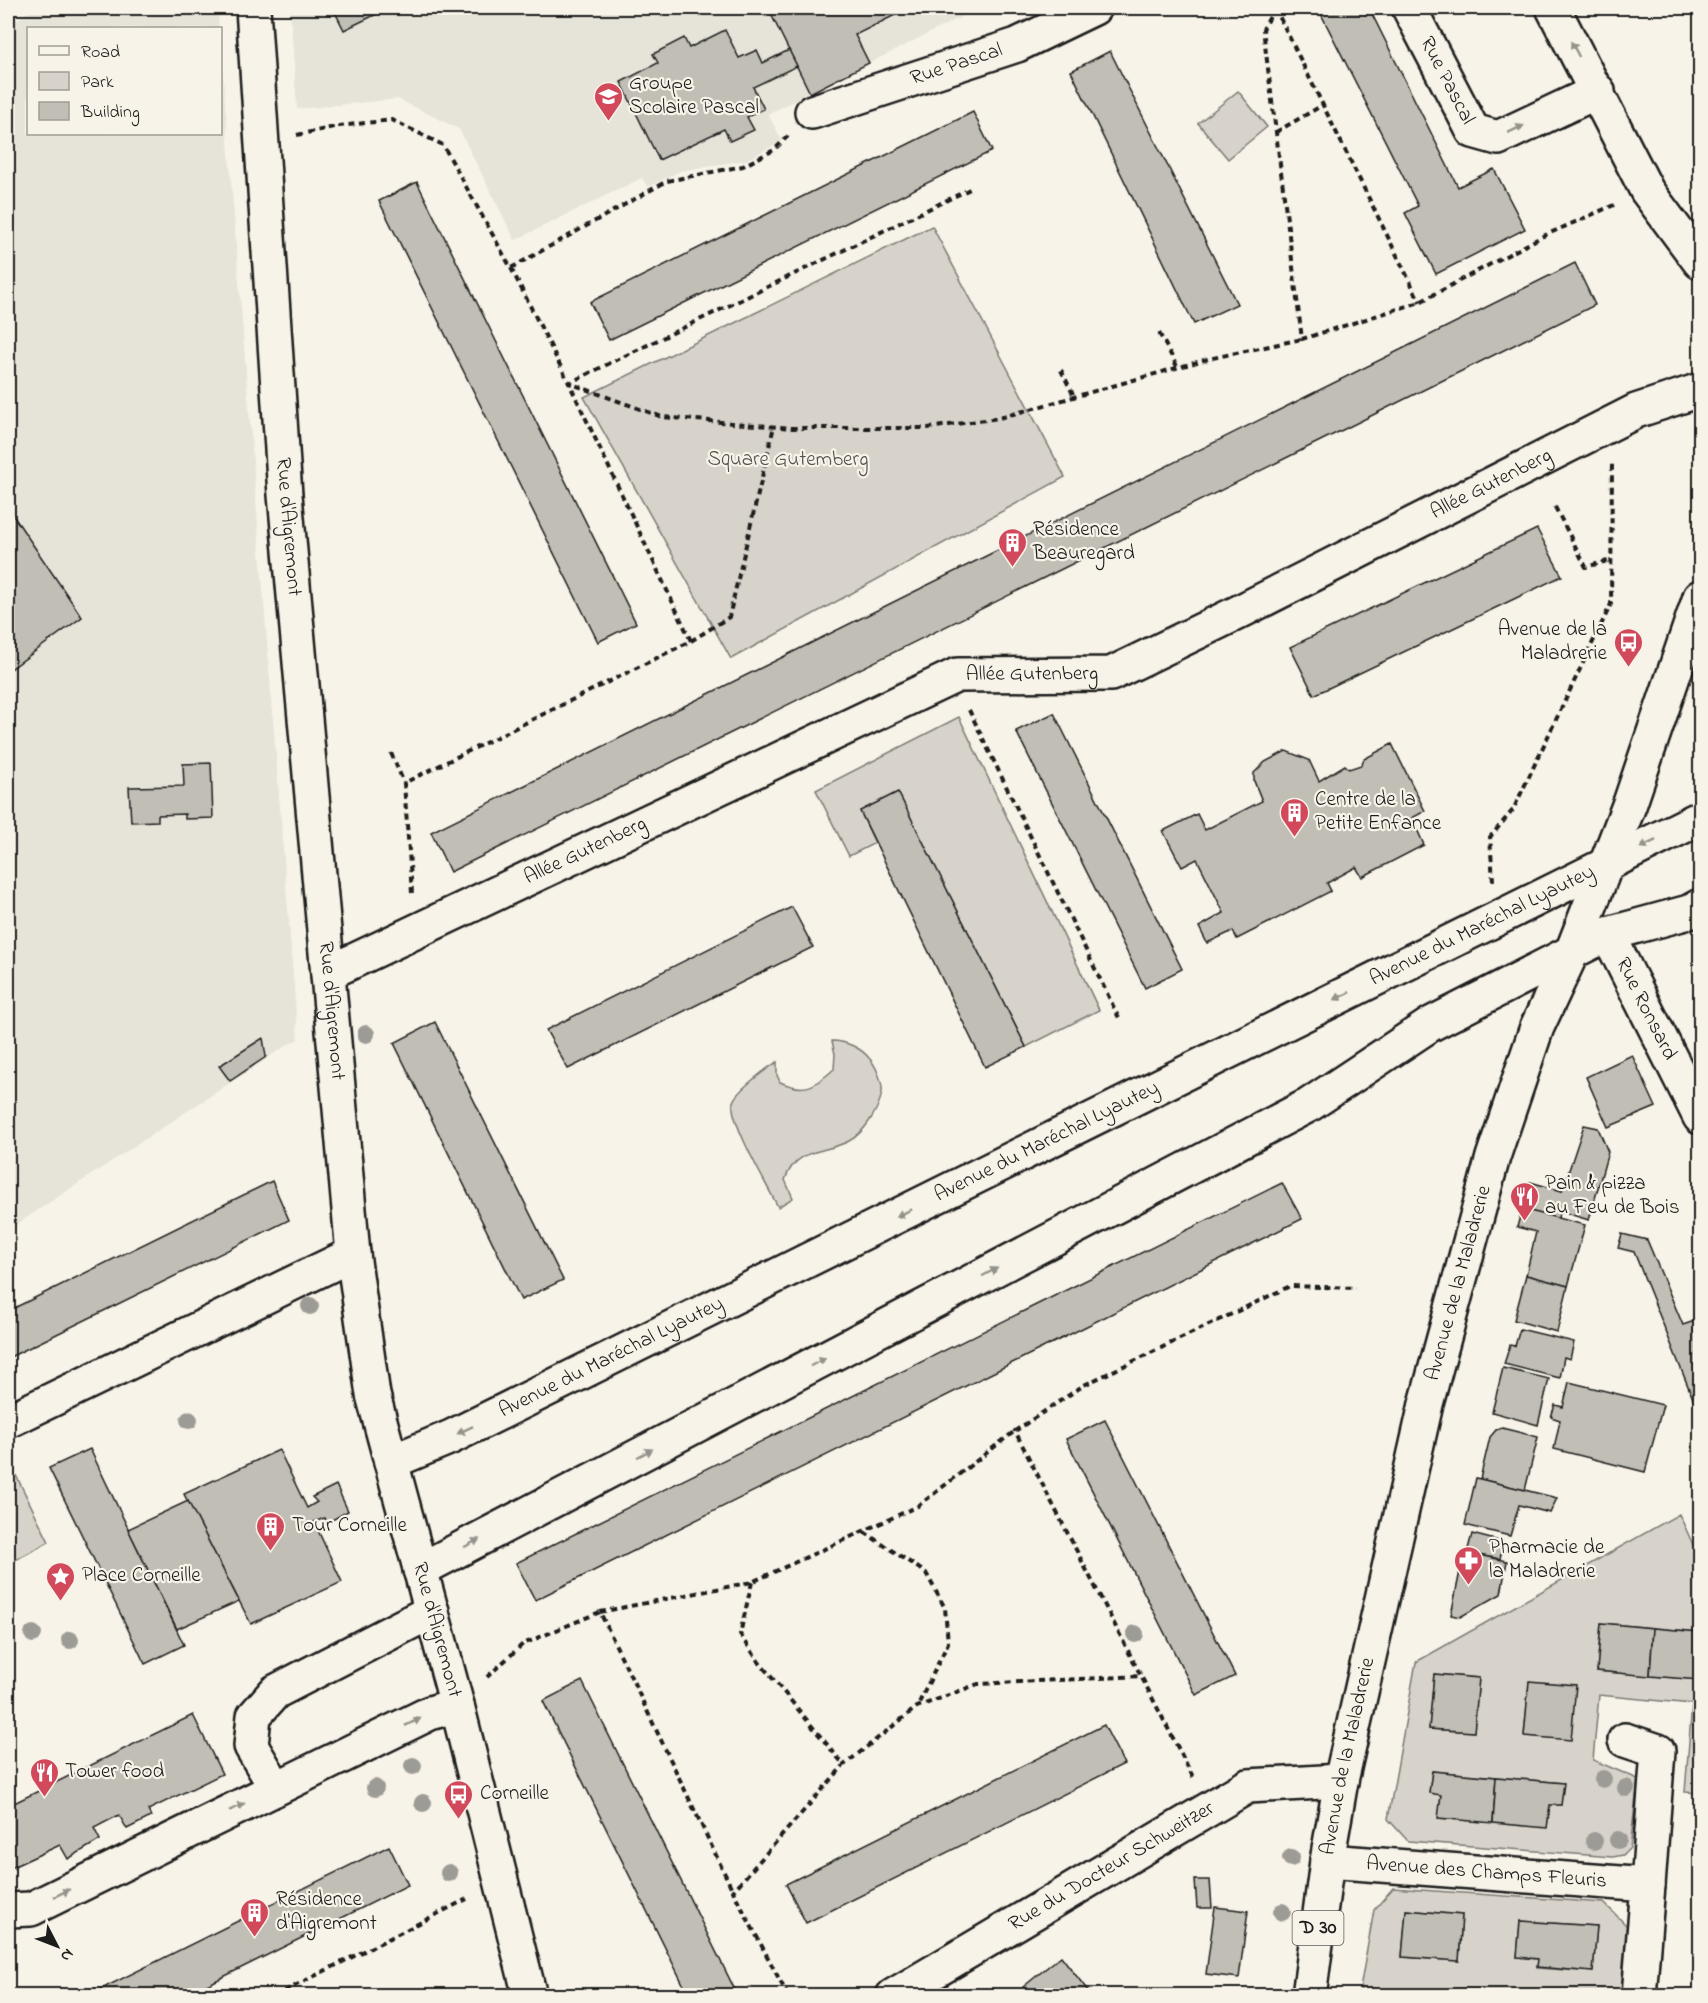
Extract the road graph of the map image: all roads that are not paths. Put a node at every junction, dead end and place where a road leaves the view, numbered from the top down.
1 (253, 8) edge
2 (1094, 8) edge
3 (1409, 8) edge
4 (1553, 8) edge
5 (1598, 91) junction
6 (812, 112) road end
7 (1701, 262) edge
8 (1701, 390) edge
9 (1701, 597) edge
10 (1701, 818) edge
11 (1604, 865) junction
12 (1701, 906) edge
13 (1608, 934) junction
14 (1572, 952) junction
15 (328, 973) junction
16 (1701, 1117) edge
17 (353, 1254) junction
18 (8, 1421) edge
19 (391, 1462) junction
20 (420, 1570) junction
21 (432, 1611) junction
22 (457, 1705) junction
23 (1625, 1740) dead end
24 (1341, 1781) junction
25 (276, 1788) junction
26 (1327, 1861) junction
27 (1648, 1885) junction
28 (8, 1910) edge
29 (530, 1995) edge
30 (893, 1995) edge
31 (1309, 1995) edge
32 (1639, 1995) edge

1 - 15 street, Rue d'Aigremont
2 - 6 street, Rue Pascal
3 -> 5 street, Rue Pascal
5 -> 4 street
5 - 7 street
8 - 15 street, Allée Gutenberg
9 - 11 street, Avenue de la Maladrerie / D 30
10 -> 11 street, Avenue du Maréchal Lyautey
11 - 14 street, Avenue de la Maladrerie / D 30
11 -> 19 street, Avenue du Maréchal Lyautey
12 - 13 street
13 - 14 street
13 - 16 street, Rue Ronsard
20 -> 14 street
14 - 24 street, Avenue de la Maladrerie / D 30
15 - 17 street, Rue d'Aigremont
17 - 18 street
17 - 19 street, Rue d'Aigremont
19 - 20 street, Rue d'Aigremont
20 - 21 street, Rue d'Aigremont
21 - 22 street, Rue d'Aigremont
21 - 25 street
25 -> 22 street
22 - 29 street, Rue d'Aigremont
23 - 27 street
24 - 26 street, Avenue de la Maladrerie / D 30
24 - 30 street, Rue du Docteur Schweitzer
28 -> 25 street
26 - 27 street, Avenue des Champs Fleuris
26 - 31 street, Avenue de la Maladrerie / D 30
27 - 32 street

